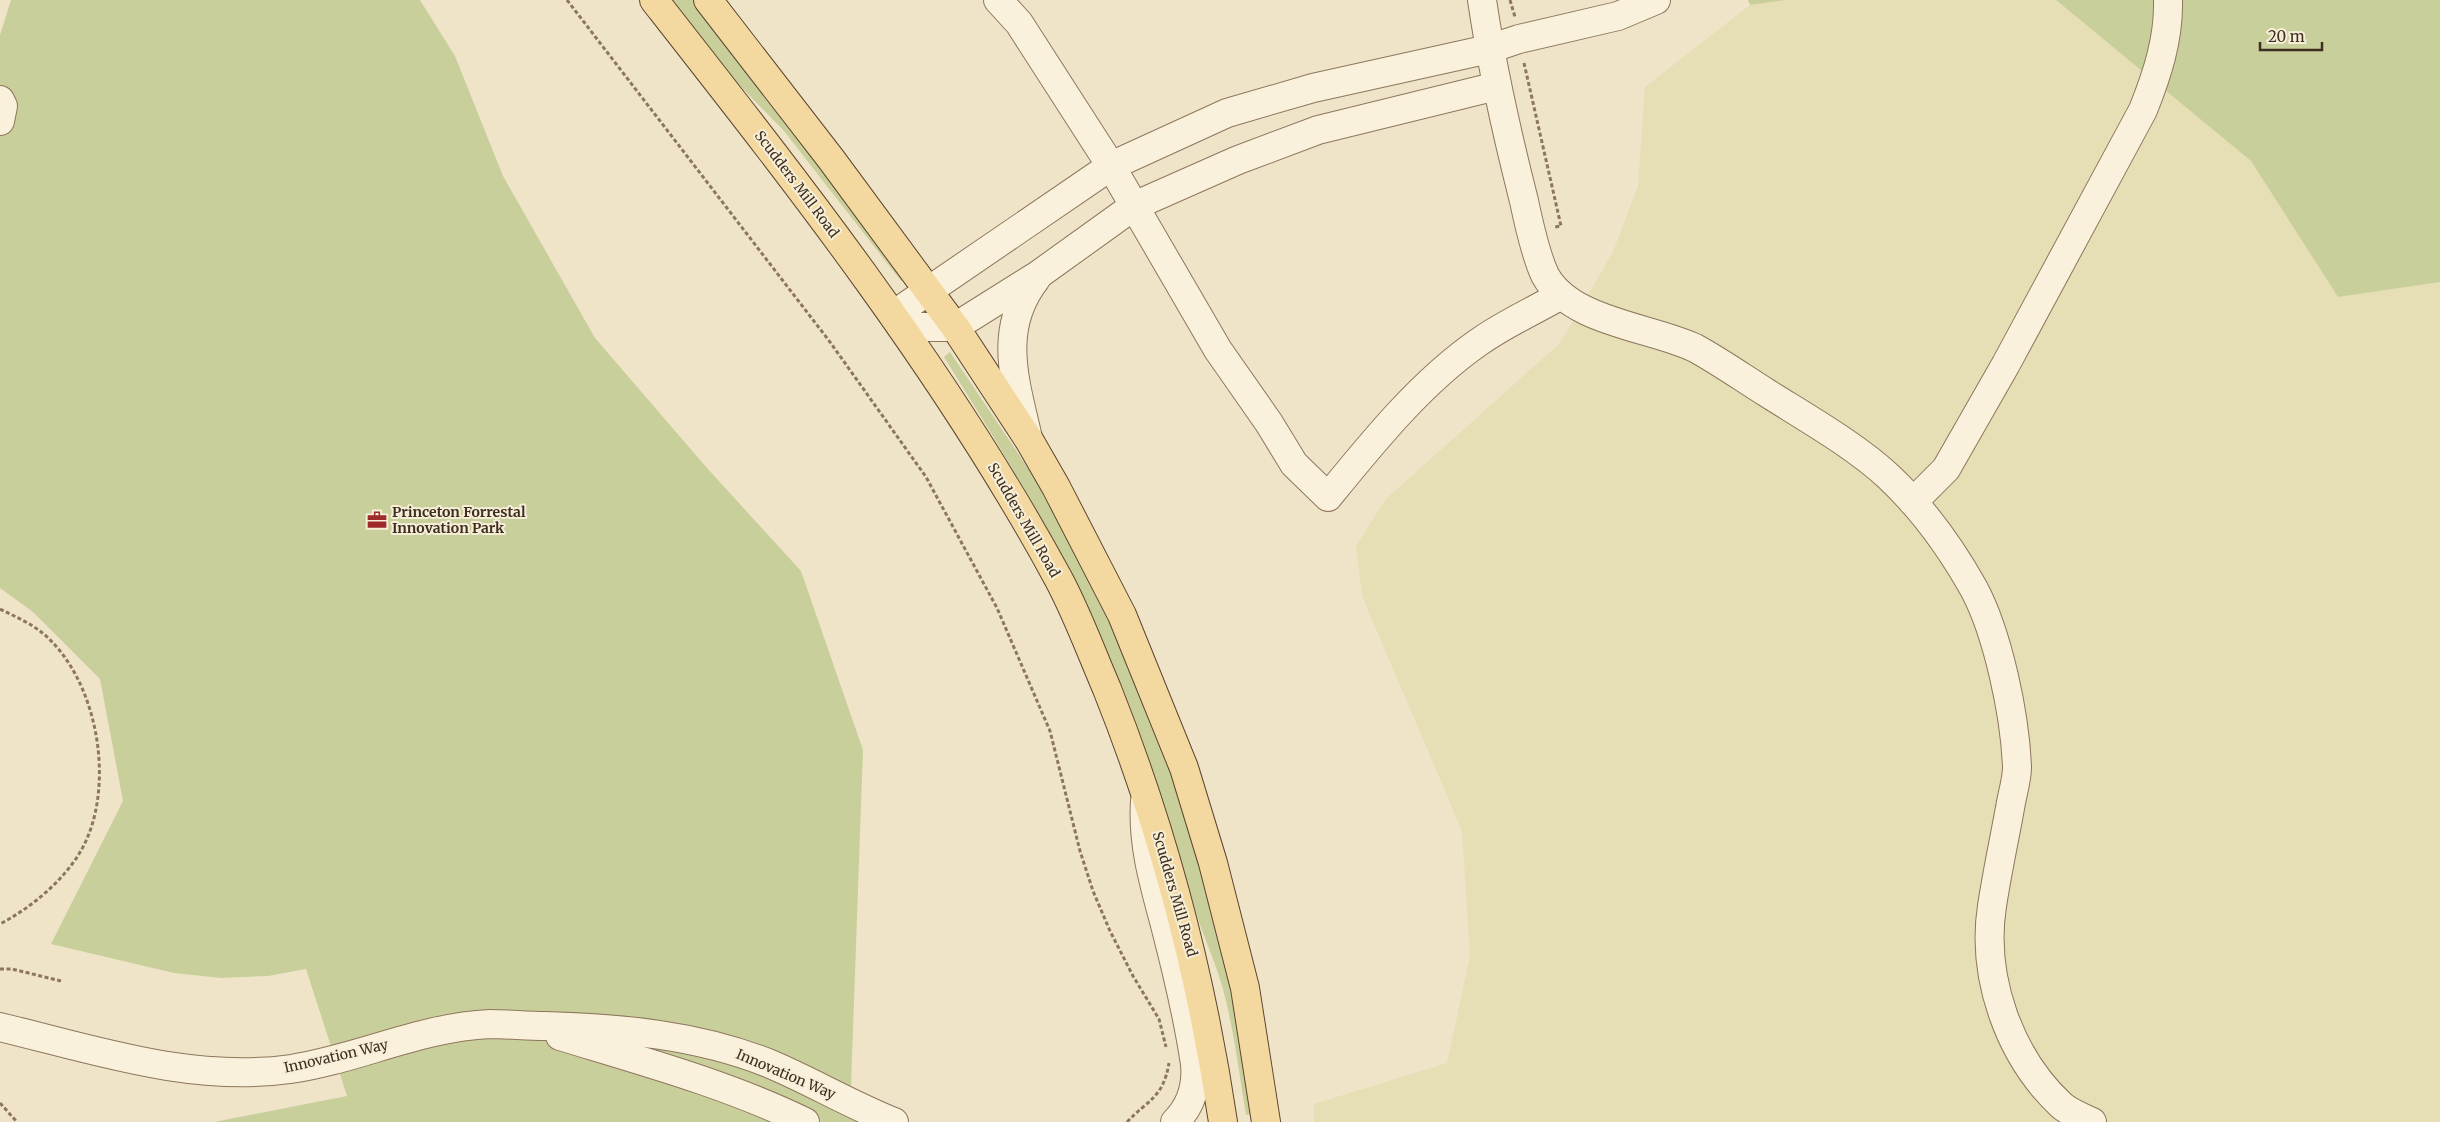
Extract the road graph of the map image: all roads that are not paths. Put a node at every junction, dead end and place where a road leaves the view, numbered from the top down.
1 (654, 0) edge
2 (708, 0) edge
3 (998, 0) edge
4 (1482, 0) edge
5 (1656, 0) edge
6 (2168, 0) edge
7 (1489, 49) junction
8 (1497, 86) junction
9 (0, 100) edge
10 (0, 121) edge
11 (1111, 166) junction
12 (1134, 206) junction
13 (1038, 275) junction
14 (929, 291) junction
15 (1561, 295) junction
16 (897, 321) junction
17 (955, 327) junction
18 (1029, 440) junction
19 (1913, 502) junction
20 (1146, 794) junction
21 (525, 1026) junction
22 (0, 1027) edge
23 (744, 1055) junction
24 (731, 1091) junction
25 (805, 1122) edge
26 (894, 1122) edge
27 (1175, 1122) edge
28 (1223, 1122) edge
29 (1266, 1122) edge
30 (2092, 1122) edge

1 - 16 main road, Scudders Mill Road
2 - 14 main road
3 - 11 street
4 - 7 street
5 - 7 street
6 - 19 street
7 - 8 street
7 - 11 street
8 - 12 street
8 - 15 street
9 - 10 street
11 - 12 street
11 - 14 street
12 - 13 street
12 - 15 street
13 - 17 street
13 - 18 street
14 - 16 street
14 - 17 main road
15 - 19 street
16 - 17 street
16 - 20 main road, Scudders Mill Road
17 - 18 main road
18 - 29 main road
19 - 30 street
20 - 27 street
20 - 28 main road, Scudders Mill Road
21 - 22 street, Innovation Way
21 - 23 street, Innovation Way
21 - 24 street, Innovation Way
23 - 24 street
23 - 26 street, Innovation Way
24 - 25 street, Innovation Way

